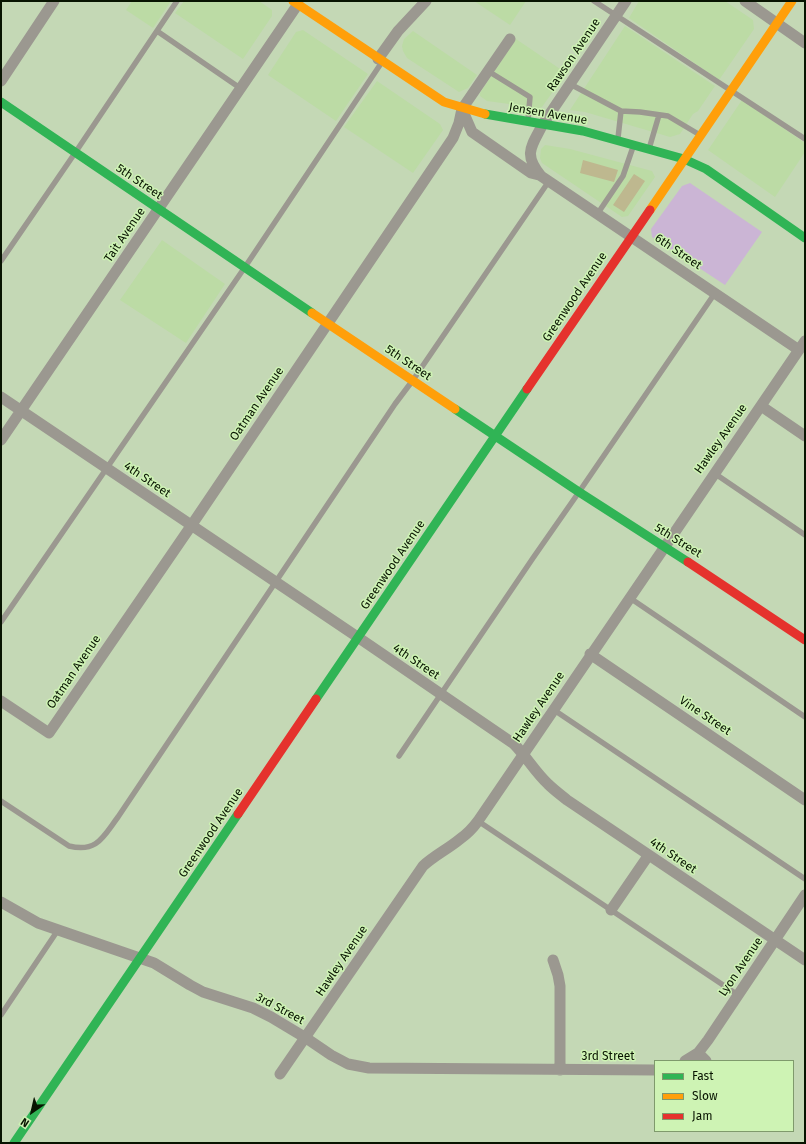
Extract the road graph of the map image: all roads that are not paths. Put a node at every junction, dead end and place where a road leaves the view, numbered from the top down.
1 (54, 1) edge
2 (426, 1) edge
3 (594, 1) edge
4 (626, 1) edge
5 (745, 1) edge
6 (792, 1) edge
7 (174, 2) edge
8 (295, 3) edge
9 (616, 16) junction
10 (776, 23) junction
11 (157, 31) junction
12 (510, 39) dead end
13 (805, 43) edge
14 (380, 60) junction
15 (488, 71) junction
16 (1, 81) edge
17 (570, 84) junction
18 (240, 88) junction
19 (730, 90) junction
20 (1, 102) edge
21 (462, 109) junction
22 (621, 112) junction
23 (659, 115) junction
24 (528, 122) junction
25 (543, 124) junction
26 (700, 135) junction
27 (805, 139) edge
28 (617, 140) junction
29 (634, 144) junction
30 (649, 149) junction
31 (75, 153) junction
32 (684, 159) junction
33 (545, 178) junction
34 (158, 209) junction
35 (598, 213) junction
36 (632, 237) junction
37 (805, 238) edge
38 (1, 261) edge
39 (245, 267) junction
40 (715, 293) junction
41 (328, 324) junction
42 (802, 346) edge
43 (413, 380) junction
44 (1, 397) edge
45 (761, 406) junction
46 (21, 411) junction
47 (495, 436) junction
48 (805, 436) edge
49 (1, 440) edge
50 (107, 469) junction
51 (714, 473) junction
52 (579, 492) junction
53 (191, 526) junction
54 (805, 535) edge
55 (664, 546) junction
56 (275, 582) junction
57 (630, 598) junction
58 (1, 622) edge
59 (359, 638) junction
60 (805, 640) edge
61 (590, 654) junction
62 (441, 694) junction
63 (1, 701) edge
64 (554, 710) junction
65 (805, 717) edge
66 (523, 753) junction
67 (399, 756) dead end
68 (805, 800) edge
69 (1, 801) edge
70 (478, 821) junction
71 (648, 856) junction
72 (805, 879) edge
73 (805, 895) edge
74 (1, 902) edge
75 (611, 910) junction
76 (58, 930) junction
77 (775, 940) junction
78 (140, 957) junction
79 (553, 960) dead end
80 (805, 960) edge
81 (738, 995) junction
82 (1, 1015) edge
83 (306, 1038) junction
84 (698, 1053) junction
85 (687, 1060) edge
86 (705, 1060) edge
87 (560, 1070) junction
88 (654, 1070) edge
89 (280, 1074) dead end
90 (14, 1143) edge

1 - 16 street
2 - 14 street
3 - 9 lane
4 - 9 street, Rawson Avenue
5 - 10 street
6 - 10 street, Greenwood Avenue
7 - 11 lane
8 - 14 street, Jensen Avenue
8 - 18 street, Tait Avenue
9 - 17 street, Rawson Avenue
9 - 19 lane
10 - 13 street
10 - 19 street, Greenwood Avenue
11 - 18 lane
11 - 31 lane
12 - 15 street, Oatman Avenue
14 - 21 street, Jensen Avenue
14 - 39 lane
15 - 21 street, Oatman Avenue
15 - 24 lane
17 - 22 lane
17 - 25 street, Rawson Avenue
18 - 34 street, Tait Avenue
19 - 26 street, Greenwood Avenue
19 - 27 lane
20 - 31 street, 5th Street
21 - 24 street, Jensen Avenue
21 - 33 street, 6th Street
21 - 41 street, Oatman Avenue
22 - 23 lane
22 - 28 lane
23 - 26 lane
23 - 30 lane
24 - 25 street, Jensen Avenue
25 - 28 street, Jensen Avenue
25 - 33 street, 6th Street
26 - 32 street, Greenwood Avenue
28 - 29 street, Jensen Avenue
29 - 30 street, Jensen Avenue
29 - 35 lane
30 - 32 street, Jensen Avenue
31 - 34 street, 5th Street
31 - 38 lane
32 - 36 street, Greenwood Avenue
32 - 37 street, Jensen Avenue
33 - 35 street, 6th Street
33 - 43 lane
34 - 39 street, 5th Street
34 - 46 street, Tait Avenue
35 - 36 street, 6th Street
36 - 40 street, 6th Street
36 - 47 street, Greenwood Avenue
39 - 41 street, 5th Street
39 - 50 lane
40 - 42 street, 6th Street
40 - 52 lane
41 - 43 street, 5th Street
41 - 53 street, Oatman Avenue
42 - 45 street, Hawley Avenue
43 - 47 street, 5th Street
43 - 56 lane
44 - 46 street, 4th Street
45 - 48 street
45 - 51 street, Hawley Avenue
46 - 49 street, Tait Avenue
46 - 50 street, 4th Street
47 - 52 street, 5th Street
47 - 59 street, Greenwood Avenue
50 - 53 street, 4th Street
50 - 58 lane
51 - 54 lane
51 - 55 street, Hawley Avenue
52 - 55 street, 5th Street
52 - 62 lane
53 - 56 street, 4th Street
53 - 63 street, Oatman Avenue
55 - 57 street, Hawley Avenue
55 - 60 street, 5th Street
56 - 59 street, 4th Street
56 - 69 lane
57 - 61 street, Hawley Avenue
57 - 65 lane
59 - 62 street, 4th Street
59 - 78 street, Greenwood Avenue
61 - 64 street, Hawley Avenue
61 - 68 street, Vine Street
62 - 66 street, 4th Street
62 - 67 lane
64 - 66 street, Hawley Avenue
64 - 72 lane
66 - 70 street, Hawley Avenue
66 - 71 street, 4th Street
70 - 75 lane
70 - 83 street, Hawley Avenue
71 - 75 street
71 - 77 street, 4th Street
73 - 77 street, Lyon Avenue
74 - 76 street, 3rd Street
75 - 81 lane
76 - 78 street, 3rd Street
76 - 82 lane
77 - 80 street, 4th Street
77 - 81 street, Lyon Avenue
78 - 83 street, 3rd Street
78 - 90 street, Greenwood Avenue
79 - 87 street
81 - 84 street, Lyon Avenue
83 - 87 street, 3rd Street
83 - 89 street, Hawley Avenue
84 - 85 street
84 - 86 street
87 - 88 street, 3rd Street

